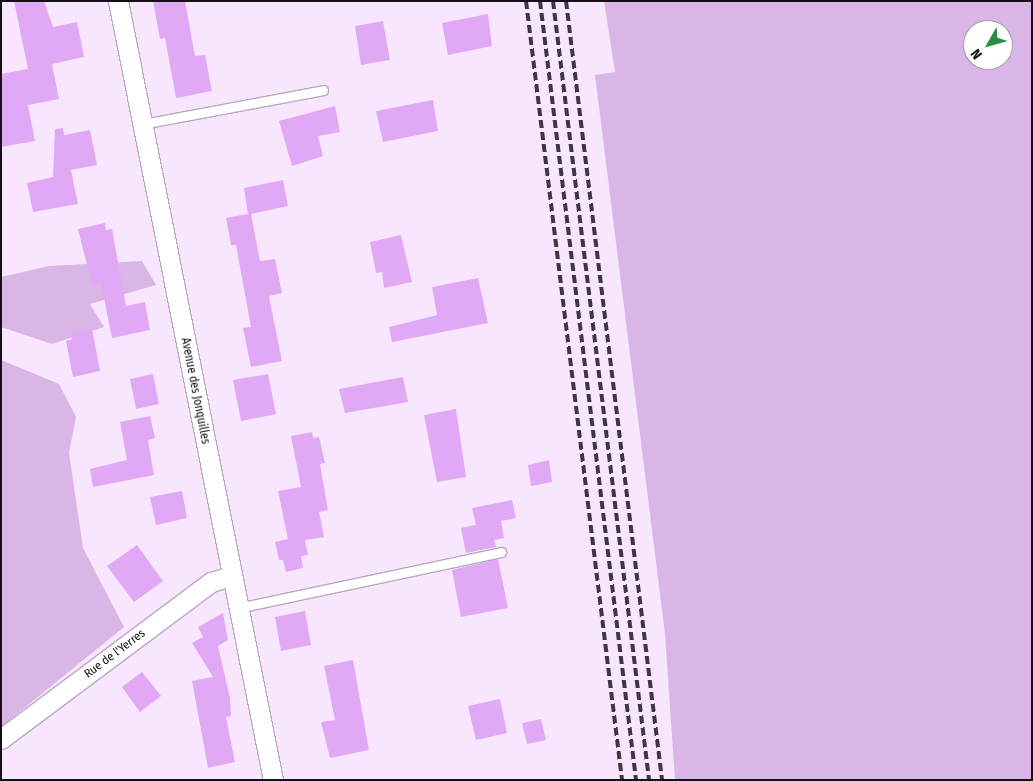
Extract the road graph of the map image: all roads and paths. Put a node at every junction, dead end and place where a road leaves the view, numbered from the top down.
1 (118, 1) edge
2 (323, 90) dead end
3 (142, 124) junction
4 (501, 552) dead end
5 (231, 576) junction
6 (238, 608) junction
7 (1, 739) edge
8 (273, 780) edge

1 - 3 street, Avenue des Jonquilles
2 - 3 lane
3 - 5 street, Avenue des Jonquilles
4 - 6 lane
5 - 6 street, Avenue des Jonquilles
5 - 7 street, Rue de l'Yerres
6 - 8 street, Avenue des Jonquilles

